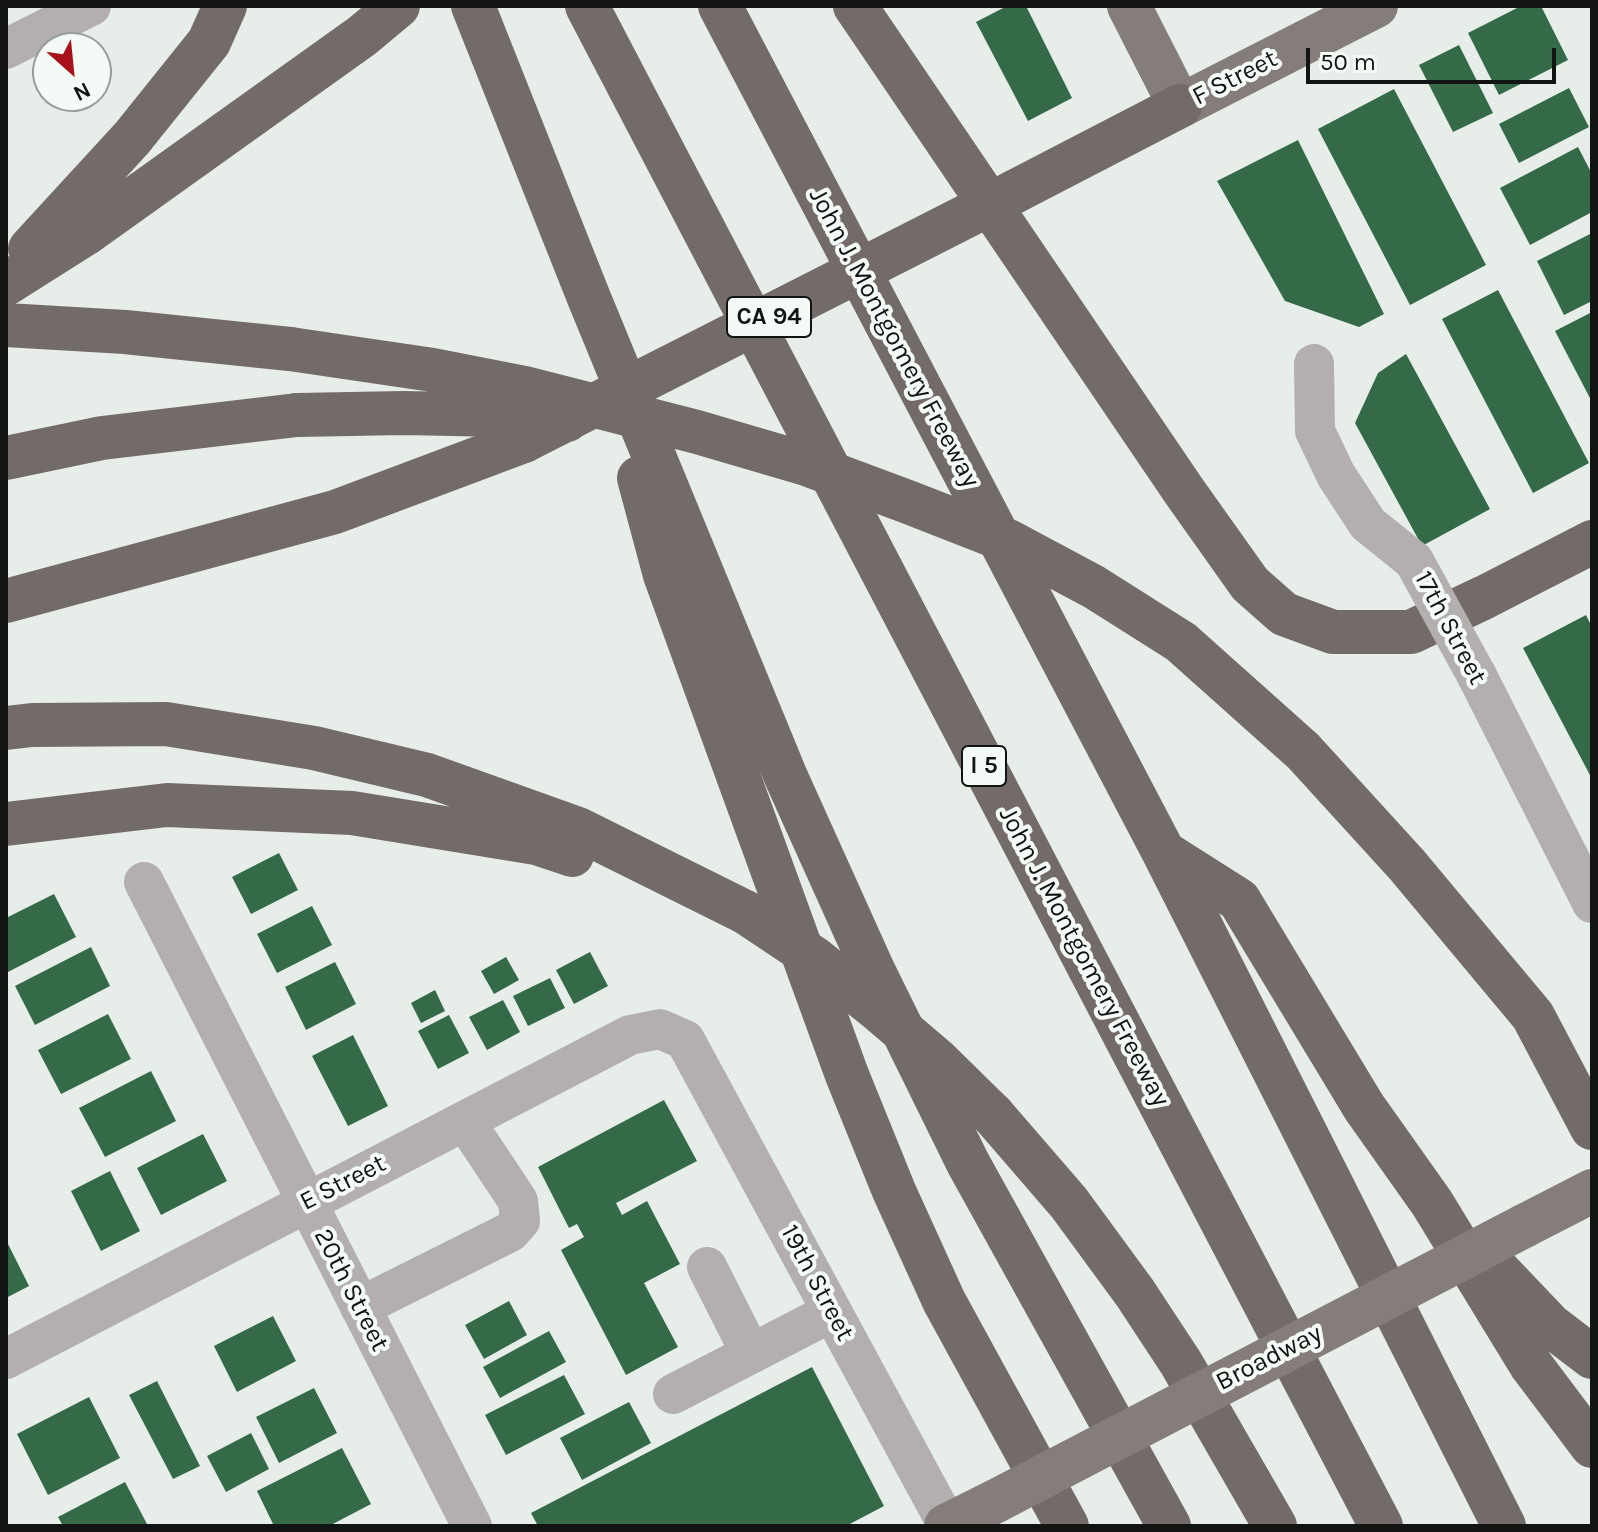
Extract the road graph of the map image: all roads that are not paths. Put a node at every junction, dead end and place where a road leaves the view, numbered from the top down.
1 (91, 6) edge
2 (225, 6) edge
3 (398, 6) edge
4 (473, 6) edge
5 (587, 6) edge
6 (720, 6) edge
7 (855, 6) edge
8 (1129, 6) edge
9 (1376, 6) edge
10 (6, 49) edge
11 (1180, 106) junction
12 (6, 271) edge
13 (6, 284) edge
14 (589, 298) junction
15 (6, 325) edge
16 (1314, 364) dead end
17 (697, 432) junction
18 (6, 458) edge
19 (1592, 542) edge
20 (6, 601) edge
21 (6, 728) edge
22 (6, 824) edge
23 (1163, 851) junction
24 (144, 882) dead end
25 (1592, 903) edge
26 (745, 912) junction
27 (685, 1040) joint
28 (465, 1121) junction
29 (1592, 1128) edge
30 (1592, 1191) edge
31 (307, 1202) junction
32 (1432, 1203) junction
33 (707, 1267) dead end
34 (360, 1307) junction
35 (832, 1312) junction
36 (751, 1354) junction
37 (1592, 1357) edge
38 (6, 1359) edge
39 (673, 1394) dead end
40 (1592, 1446) edge
41 (472, 1526) edge
42 (947, 1526) edge
43 (1067, 1526) edge
44 (1169, 1526) edge
45 (1275, 1526) edge
46 (1381, 1526) edge
47 (1504, 1526) edge

1 - 10 street
2 - 12 highway
3 - 13 highway
4 - 14 highway
5 - 46 highway, John J. Montgomery Freeway / I 5
6 - 23 highway, John J. Montgomery Freeway
7 - 19 highway
8 - 11 main road
9 - 11 main road, F Street
11 - 20 highway, CA 94, bridge
14 - 43 highway
14 - 44 highway
15 - 17 highway, bridge
16 - 25 street, 17th Street, bridge
17 - 18 highway, bridge
17 - 29 highway, bridge
21 - 26 highway
22 - 26 highway
23 - 32 highway
23 - 47 highway, John J. Montgomery Freeway
24 - 31 street, 20th Street
26 - 45 highway, bridge
27 - 28 street, E Street
27 - 35 street, 19th Street
28 - 31 street, E Street
28 - 34 street
30 - 42 main road, Broadway, bridge
31 - 34 street, 20th Street
31 - 38 street, E Street
32 - 37 highway
32 - 40 highway
33 - 36 street
34 - 41 street, 20th Street
35 - 36 street
35 - 42 street, 19th Street
36 - 39 street

